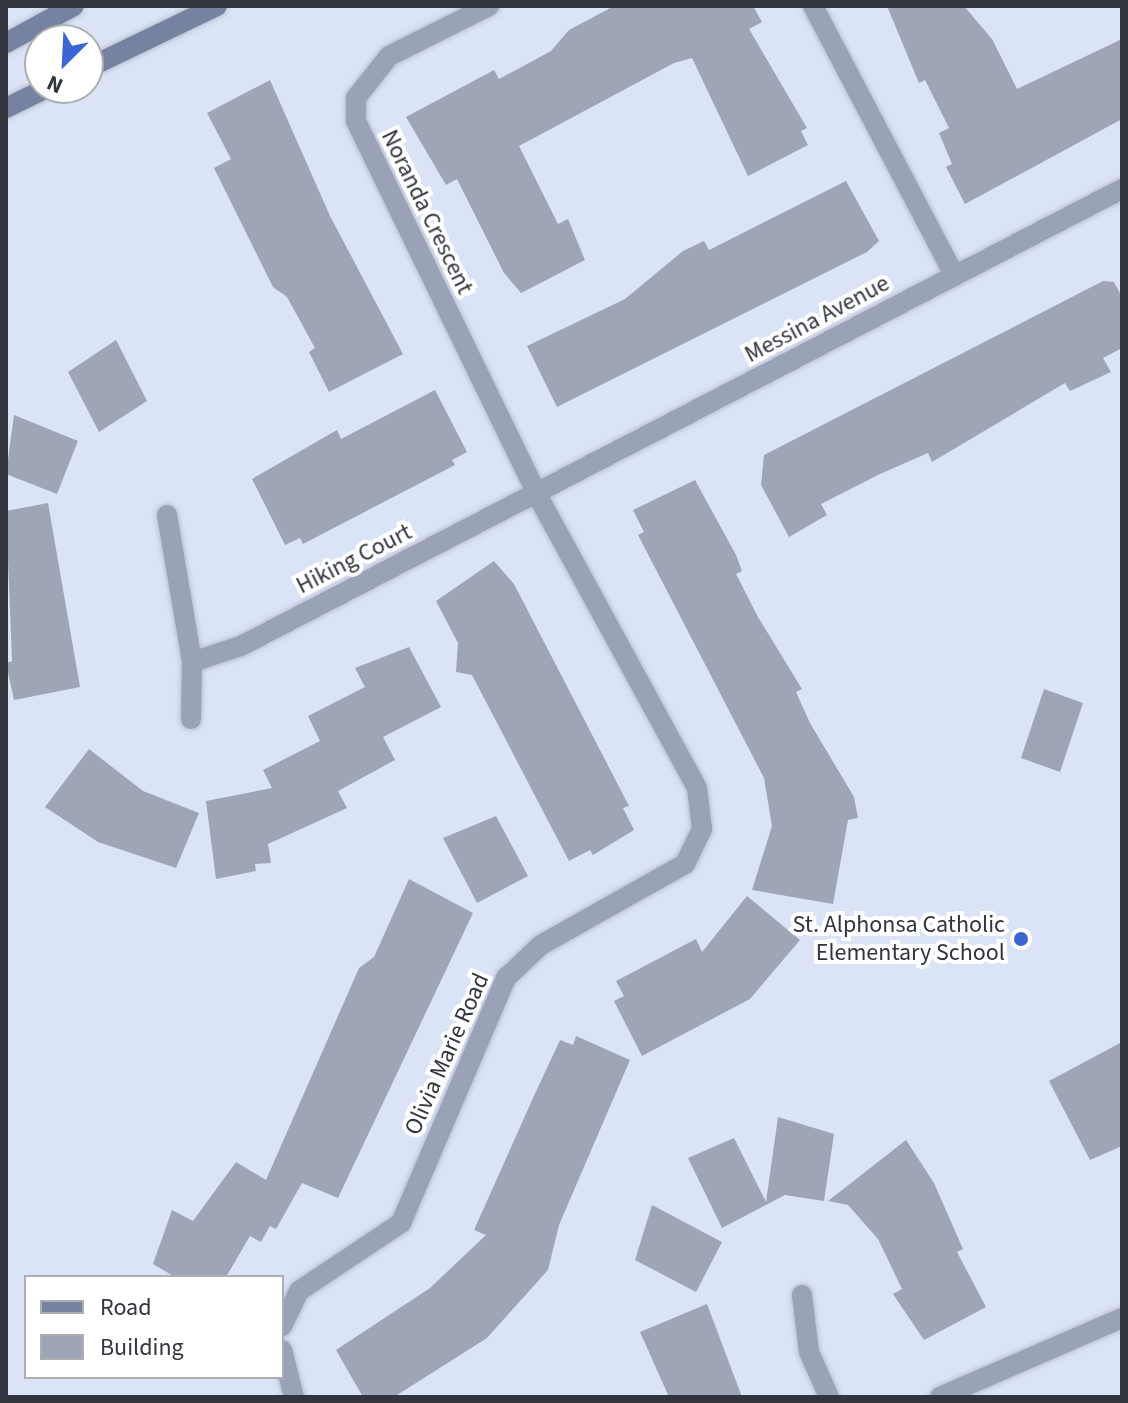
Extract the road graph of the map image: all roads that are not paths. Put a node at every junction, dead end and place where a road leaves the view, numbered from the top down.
1 (74, 6) edge
2 (217, 6) edge
3 (489, 6) edge
4 (813, 6) edge
5 (197, 12) edge
6 (6, 43) edge
7 (104, 60) edge
8 (24, 99) edge
9 (6, 108) edge
10 (1122, 189) edge
11 (955, 276) junction
12 (537, 494) junction
13 (167, 515) dead end
14 (192, 662) junction
15 (191, 719) dead end
16 (802, 1295) dead end
17 (1122, 1318) edge
18 (284, 1322) edge
19 (284, 1358) edge
20 (294, 1397) edge
21 (829, 1397) edge
22 (940, 1397) edge

1 - 6 main road
2 - 5 main road
3 - 12 street, Noranda Crescent
4 - 11 street
5 - 7 main road
8 - 9 main road
10 - 11 street, Messina Avenue
11 - 12 street, Messina Avenue
12 - 14 street, Hiking Court
12 - 18 street, Olivia Marie Road
13 - 14 street
14 - 15 street
16 - 21 street
17 - 22 street
19 - 20 street

